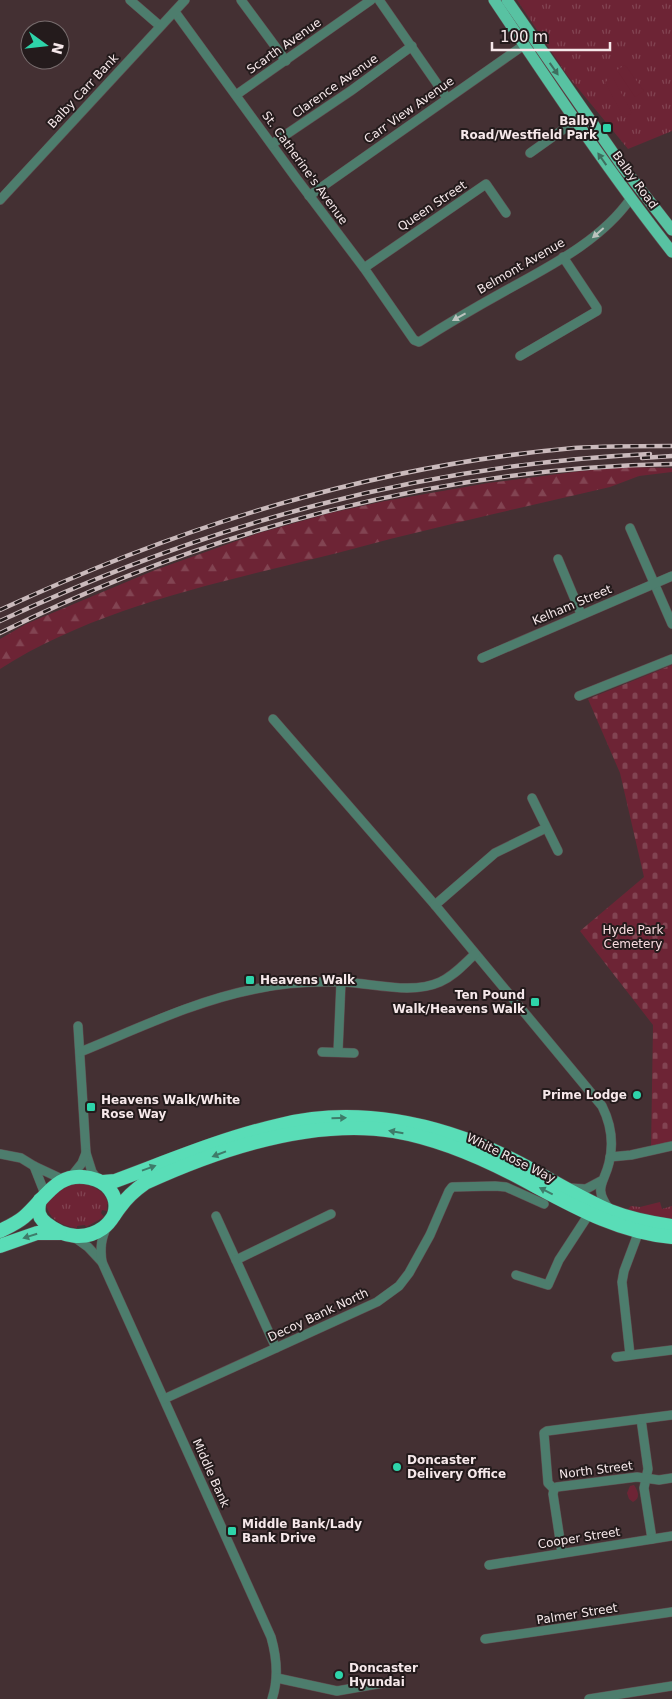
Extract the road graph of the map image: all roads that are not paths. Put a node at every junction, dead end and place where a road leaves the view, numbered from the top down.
1 (130, 0) edge
2 (185, 0) edge
3 (241, 0) edge
4 (371, 0) edge
5 (379, 0) edge
6 (494, 0) edge
7 (507, 0) edge
8 (175, 12) junction
9 (160, 26) junction
10 (524, 45) junction
11 (412, 46) junction
12 (286, 61) junction
13 (236, 95) junction
14 (447, 98) junction
15 (576, 121) junction
16 (272, 144) junction
17 (530, 153) dead end
18 (624, 167) junction
19 (309, 196) junction
20 (631, 198) junction
21 (0, 200) edge
22 (506, 213) dead end
23 (672, 230) edge
24 (672, 252) edge
25 (563, 257) junction
26 (364, 268) junction
27 (414, 340) joint
28 (520, 356) dead end
29 (630, 528) dead end
30 (558, 559) dead end
31 (672, 576) edge
32 (655, 584) junction
33 (581, 614) junction
34 (672, 624) edge
35 (482, 658) dead end
36 (672, 659) edge
37 (579, 696) dead end
38 (273, 719) dead end
39 (532, 798) dead end
40 (546, 828) junction
41 (558, 851) dead end
42 (435, 905) junction
43 (475, 954) junction
44 (341, 982) junction
45 (78, 1026) dead end
46 (80, 1052) junction
47 (322, 1052) dead end
48 (338, 1052) junction
49 (354, 1053) dead end
50 (672, 1146) edge
51 (86, 1153) junction
52 (0, 1154) edge
53 (610, 1157) junction
54 (34, 1166) junction
55 (66, 1179) junction
56 (100, 1181) junction
57 (602, 1181) junction
58 (564, 1187) junction
59 (43, 1197) junction
60 (544, 1204) dead end
61 (611, 1211) junction
62 (331, 1214) dead end
63 (589, 1214) junction
64 (216, 1216) dead end
65 (111, 1220) junction
66 (672, 1226) edge
67 (0, 1231) edge
68 (639, 1231) junction
69 (67, 1234) junction
70 (672, 1237) edge
71 (0, 1246) edge
72 (236, 1260) junction
73 (102, 1262) junction
74 (516, 1275) dead end
75 (276, 1348) junction
76 (672, 1350) edge
77 (630, 1355) junction
78 (616, 1357) dead end
79 (164, 1399) junction
80 (672, 1415) edge
81 (641, 1419) junction
82 (647, 1478) junction
83 (672, 1478) edge
84 (554, 1489) junction
85 (672, 1536) edge
86 (652, 1539) junction
87 (562, 1553) junction
88 (489, 1566) dead end
89 (672, 1612) edge
90 (485, 1639) dead end
91 (277, 1678) junction
92 (383, 1683) dead end
93 (672, 1686) edge
94 (272, 1699) edge
95 (589, 1699) edge

1 - 9 street
2 - 8 street, Balby Carr Bank
3 - 12 street
4 - 12 street, Scarth Avenue
5 - 11 street
6 - 10 main road, Balby Road
7 -> 18 main road, Balby Road
8 - 9 street, Balby Carr Bank
8 - 13 street, St. Catherine's Avenue
9 - 21 street, Balby Carr Bank
10 - 14 street, Carr View Avenue
10 - 15 main road, Balby Road
11 - 14 street
11 - 16 street, Clarence Avenue
12 - 13 street, Scarth Avenue
13 - 16 street, St. Catherine's Avenue
14 - 19 street, Carr View Avenue
15 - 17 street
20 -> 15 main road, Balby Road
16 - 19 street, St. Catherine's Avenue
18 - 20 main road
18 - 23 main road, Balby Road
19 - 26 street, St. Catherine's Avenue
20 - 24 main road, Balby Road
20 -> 25 street, Belmont Avenue
22 - 26 street, Queen Street
25 -> 27 street, Belmont Avenue
25 - 28 street
26 - 27 street, St. Catherine's Avenue
29 - 32 street
30 - 33 street
31 - 32 street, Kelham Street
32 - 33 street, Kelham Street
32 - 34 street
33 - 35 street, Kelham Street
36 - 37 street
38 - 42 street
39 - 40 street
40 - 41 street
40 - 42 street
42 - 43 street
43 - 44 street
43 - 53 street
44 - 46 street
44 - 48 street
45 - 46 street
46 - 51 street
47 - 48 street
48 - 49 street
50 - 53 street
51 - 55 street
51 - 56 street
52 - 54 street
53 - 57 street
54 - 55 street
54 - 59 street
55 - 56 highway, White Rose Way
55 - 59 highway
56 -> 58 highway, White Rose Way
56 - 65 highway
57 - 58 street
57 - 61 street
58 - 61 highway, White Rose Way
59 - 67 highway
59 - 69 highway
60 - 75 street, Decoy Bank North
61 - 66 highway, White Rose Way
62 - 72 street
63 -> 65 highway, White Rose Way
63 - 68 highway, White Rose Way
63 - 74 street
64 - 72 street
65 - 69 highway, White Rose Way
65 - 73 street, Middle Bank
68 - 70 highway, White Rose Way
68 - 77 street
69 -> 71 highway, White Rose Way
69 - 73 street, Middle Bank
72 - 75 street
73 - 79 street, Middle Bank
75 - 79 street, Decoy Bank North
76 - 77 street
77 - 78 street
79 - 91 street, Middle Bank
80 - 81 street
81 - 82 street
81 - 84 street
82 - 83 street, North Street
82 - 84 street, North Street
82 - 86 street, North Street
84 - 87 street, North Street
85 - 86 street, Cooper Street
86 - 87 street, Cooper Street
87 - 88 street, Cooper Street
89 - 90 street, Palmer Street
91 - 92 street
91 - 94 street, Middle Bank
93 - 95 street

